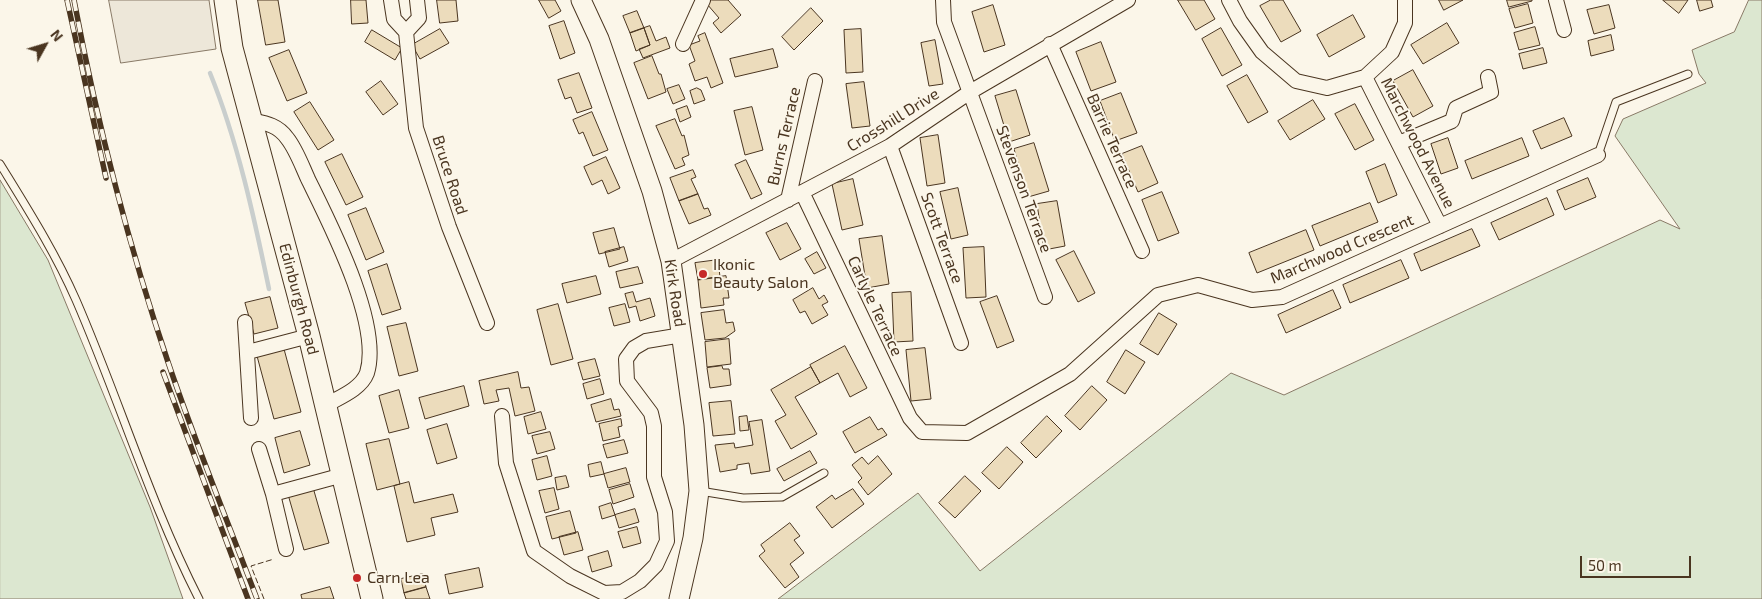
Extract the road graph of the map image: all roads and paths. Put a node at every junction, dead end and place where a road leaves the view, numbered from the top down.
1 (226, 0) edge
2 (391, 0) edge
3 (417, 0) edge
4 (581, 0) edge
5 (703, 0) edge
6 (943, 0) edge
7 (1128, 0) edge
8 (1229, 0) edge
9 (1405, 0) edge
10 (1556, 0) edge
11 (1564, 30) dead end
12 (406, 32) junction
13 (684, 44) dead end
14 (1050, 44) junction
15 (1688, 74) dead end
16 (1365, 77) junction
17 (1488, 77) dead end
18 (815, 80) dead end
19 (970, 92) junction
20 (251, 120) junction
21 (1399, 143) junction
22 (890, 146) junction
23 (1598, 155) joint
24 (0, 164) edge
25 (802, 192) junction
26 (788, 200) junction
27 (1440, 226) junction
28 (1142, 251) dead end
29 (671, 261) junction
30 (1045, 297) dead end
31 (245, 322) dead end
32 (487, 323) dead end
33 (309, 336) junction
34 (682, 336) junction
35 (961, 343) dead end
36 (248, 352) junction
37 (326, 405) junction
38 (502, 416) dead end
39 (251, 418) dead end
40 (922, 432) joint
41 (258, 449) dead end
42 (824, 473) dead end
43 (343, 476) junction
44 (698, 490) junction
45 (273, 494) junction
46 (286, 549) dead end
47 (199, 599) edge
48 (372, 599) edge
49 (680, 599) edge

1 - 20 main road, Edinburgh Road
2 - 12 street, Bruce Road
3 - 12 street
4 - 29 main road, Kirk Road
5 - 13 street
6 - 19 street, Stevenson Terrace
7 - 14 street, Crosshill Drive
8 - 16 street
9 - 16 street
10 - 11 street
12 - 32 street, Bruce Road
14 - 19 street, Crosshill Drive
14 - 28 street, Barrie Terrace
15 - 23 lane
16 - 21 street, Marchwood Avenue
17 - 21 street
18 - 26 street, Burns Terrace
19 - 22 street, Crosshill Drive
19 - 30 street, Stevenson Terrace
20 - 33 main road, Edinburgh Road
20 - 37 street
21 - 27 street, Marchwood Avenue
22 - 25 street, Crosshill Drive
22 - 35 street, Scott Terrace
23 - 27 street, Marchwood Crescent
24 - 47 lane
25 - 26 street, Crosshill Drive
25 - 40 street, Carlyle Terrace
26 - 29 street, Crosshill Drive
27 - 40 street, Marchwood Crescent
29 - 34 main road, Kirk Road
31 - 36 street
33 - 36 street
33 - 37 main road, Edinburgh Road
34 - 38 street
34 - 44 main road, Kirk Road
36 - 39 street
37 - 43 main road, Edinburgh Road
41 - 45 street
42 - 44 lane
43 - 45 street
43 - 48 main road, Edinburgh Road
44 - 49 main road, Kirk Road
45 - 46 street

